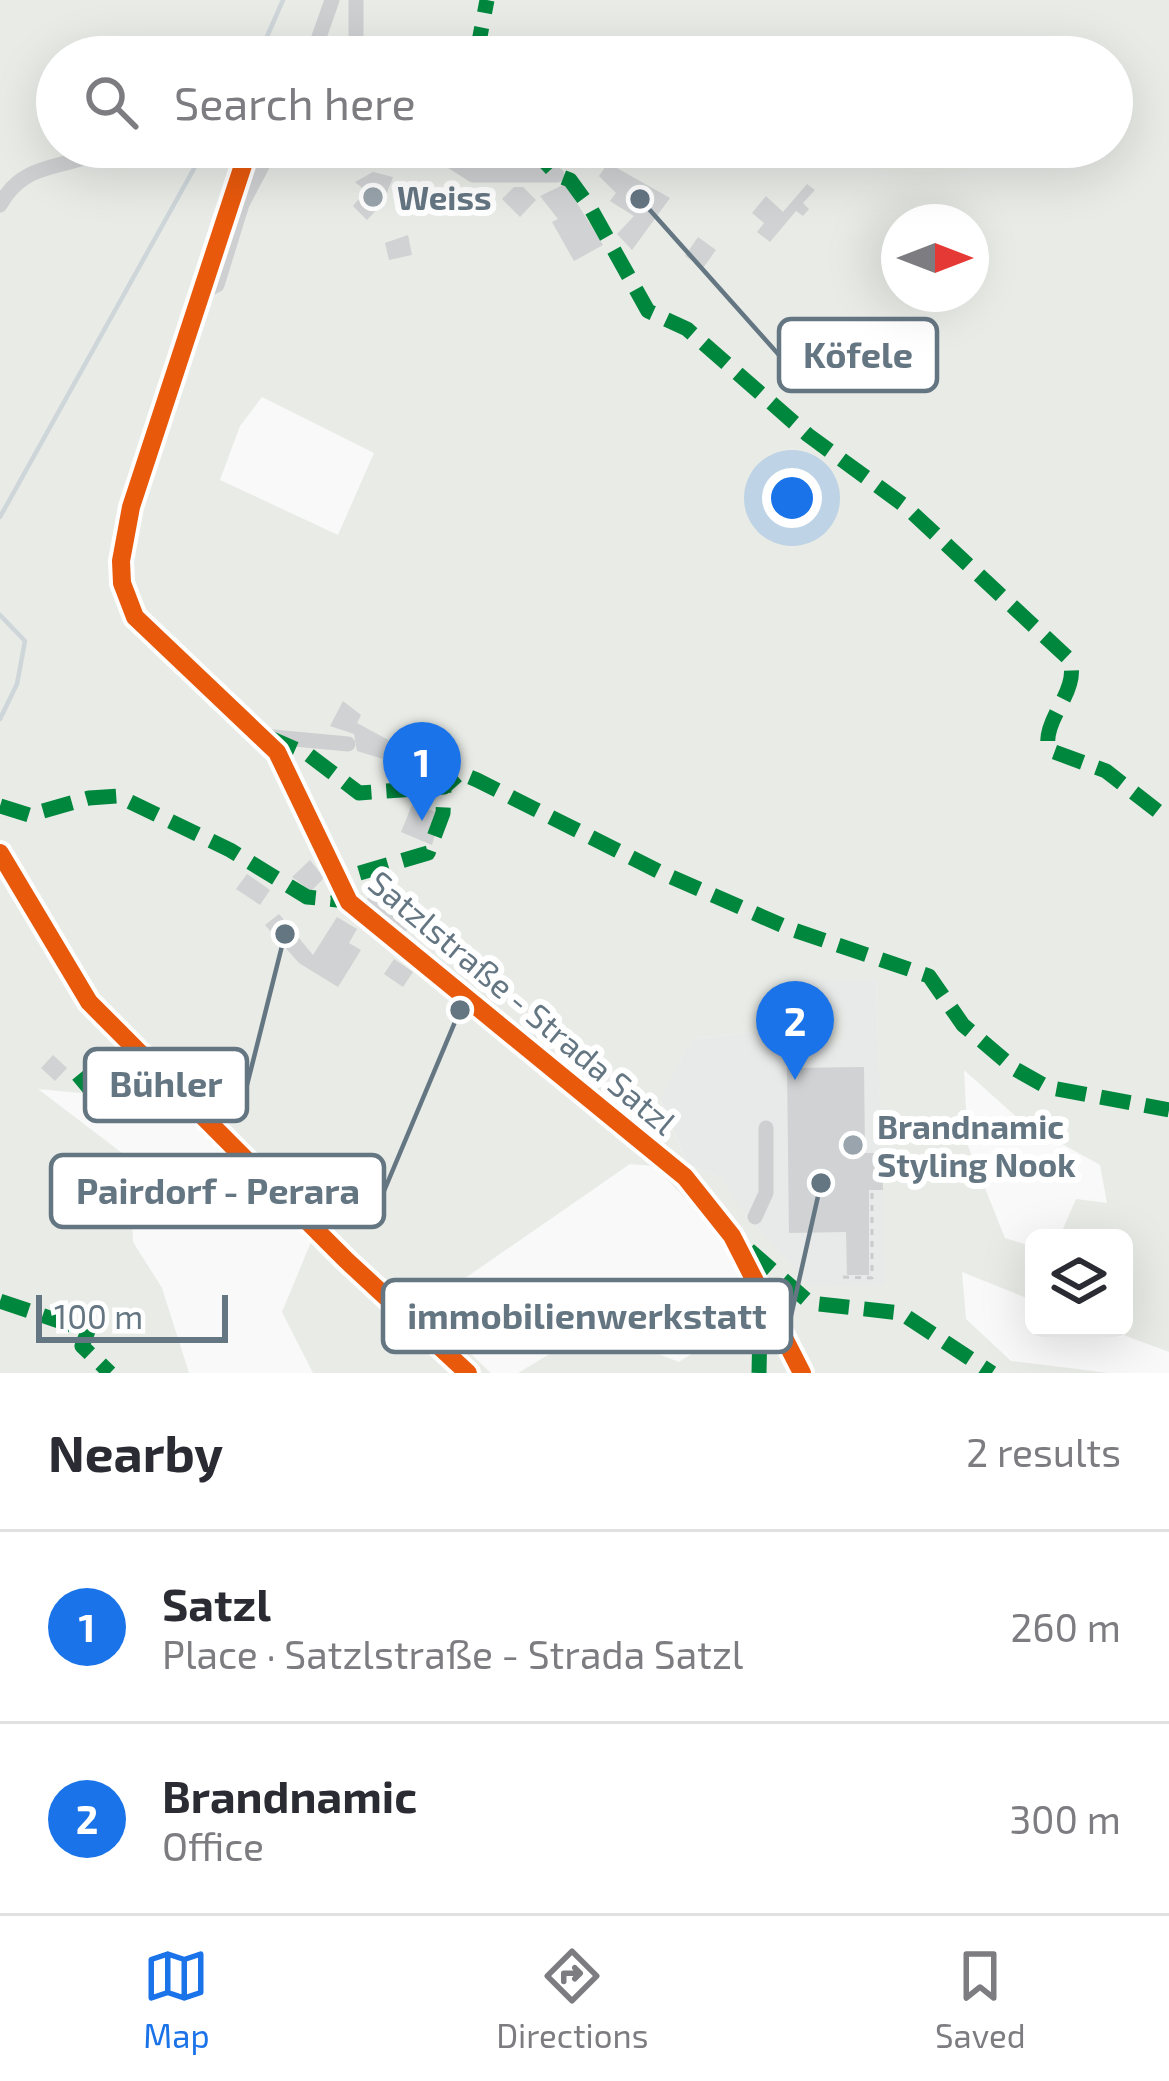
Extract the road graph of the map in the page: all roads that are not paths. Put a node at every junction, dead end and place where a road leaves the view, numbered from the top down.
1 (332, 0) edge
2 (356, 0) edge
3 (319, 36) edge
4 (356, 36) edge
5 (39, 168) edge
6 (242, 168) edge
7 (261, 168) edge
8 (462, 168) edge
9 (557, 175) dead end
10 (0, 205) edge
11 (200, 293) junction
12 (263, 736) junction
13 (348, 744) dead end
14 (0, 853) edge
15 (766, 1128) dead end
16 (754, 1217) dead end
17 (469, 1373) edge
18 (802, 1373) edge

1 - 3 street
2 - 4 street
5 - 10 street
6 - 11 street, Satzlstraße - Strada Satzl
7 - 11 street, Satzlstraße - Strada Satzl
8 - 9 street
11 - 12 street, Satzlstraße - Strada Satzl
12 - 13 street
12 - 18 street, Satzlstraße - Strada Satzl
14 - 17 street
15 - 16 street

